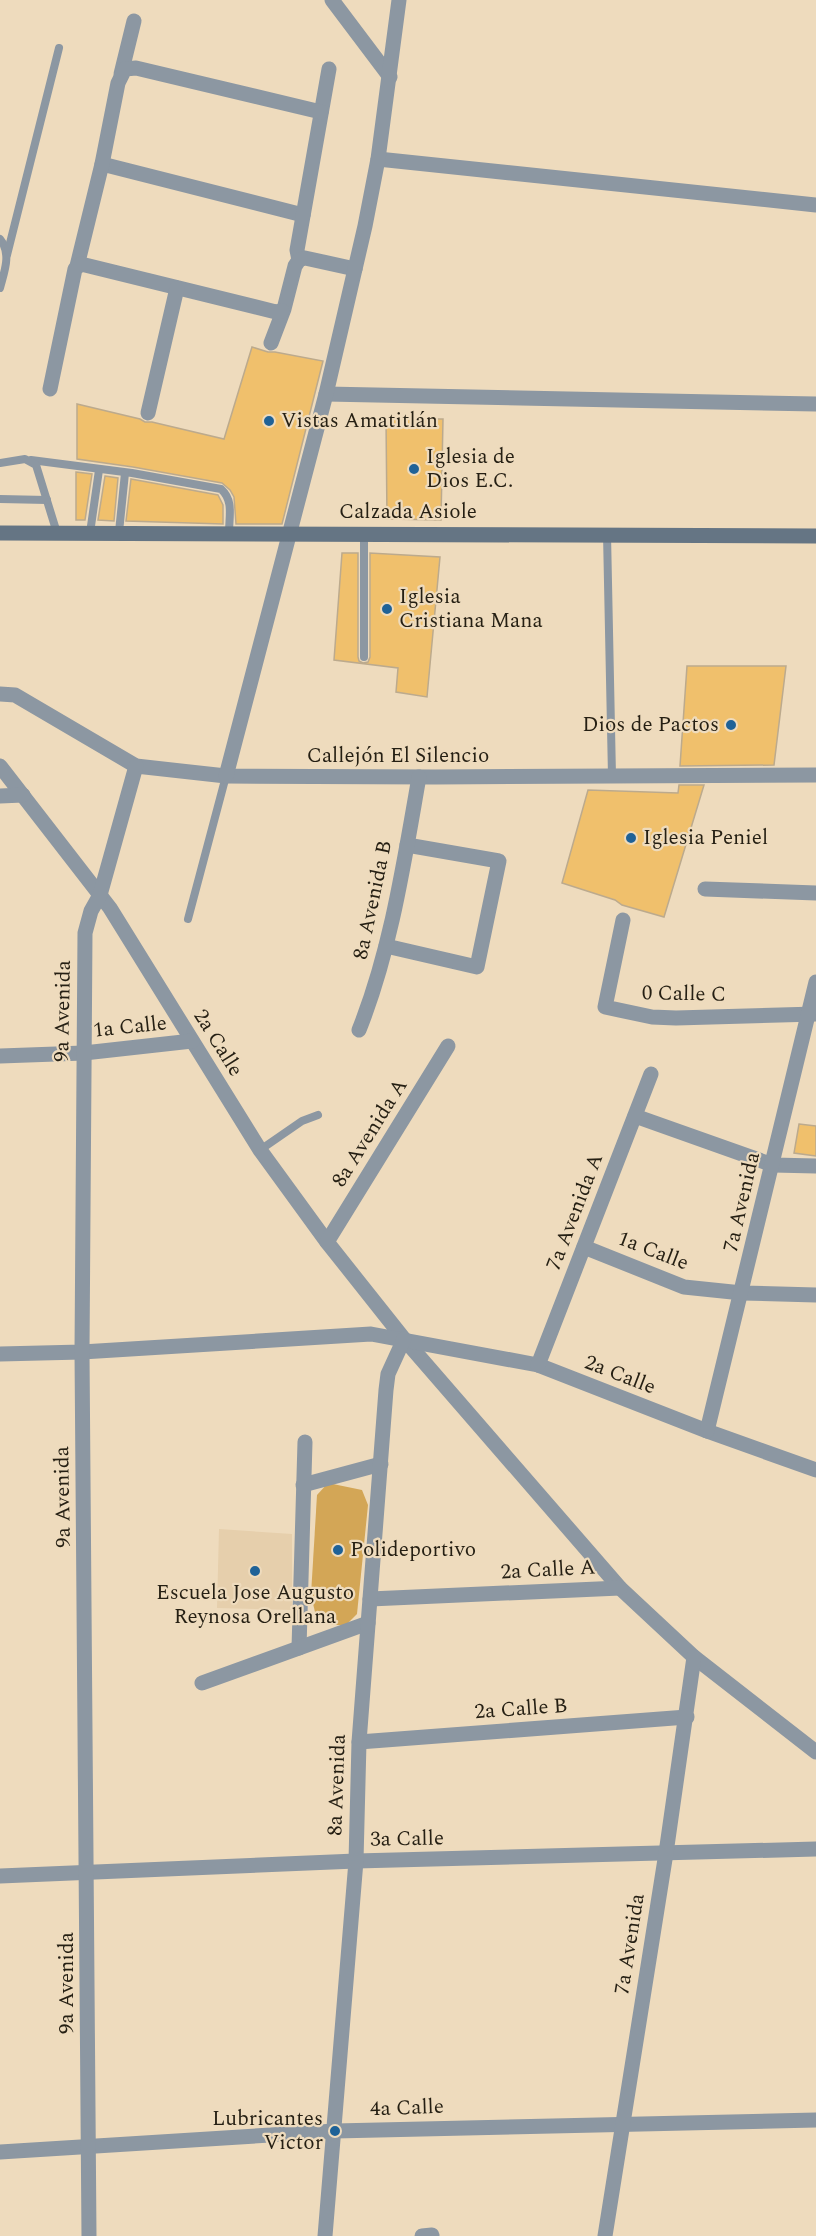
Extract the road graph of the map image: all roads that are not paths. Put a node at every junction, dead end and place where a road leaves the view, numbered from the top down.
1 (332, 0) edge
2 (399, 0) edge
3 (134, 21) dead end
4 (59, 48) dead end
5 (329, 69) dead end
6 (121, 74) junction
7 (390, 77) junction
8 (321, 112) junction
9 (378, 159) junction
10 (102, 164) junction
11 (816, 206) edge
12 (303, 215) junction
13 (0, 239) edge
14 (7, 255) junction
15 (299, 260) junction
16 (77, 266) junction
17 (355, 269) junction
18 (0, 288) edge
19 (177, 288) junction
20 (282, 311) junction
21 (271, 343) dead end
22 (50, 389) dead end
23 (326, 394) junction
24 (816, 404) edge
25 (148, 414) dead end
26 (31, 460) junction
27 (0, 463) edge
28 (99, 470) junction
29 (125, 472) junction
30 (0, 499) edge
31 (47, 500) junction
32 (0, 532) edge
33 (57, 532) junction
34 (90, 532) junction
35 (119, 532) junction
36 (288, 532) junction
37 (229, 533) junction
38 (364, 533) junction
39 (607, 534) junction
40 (816, 536) edge
41 (364, 657) dead end
42 (0, 694) edge
43 (0, 766) edge
44 (136, 766) junction
45 (816, 775) edge
46 (226, 776) junction
47 (612, 776) junction
48 (419, 777) junction
49 (23, 795) junction
50 (0, 796) edge
51 (407, 845) junction
52 (705, 889) dead end
53 (816, 893) edge
54 (100, 895) junction
55 (188, 919) dead end
56 (623, 920) dead end
57 (386, 946) junction
58 (816, 982) edge
59 (812, 1014) edge
60 (359, 1030) dead end
61 (192, 1041) junction
62 (448, 1046) dead end
63 (84, 1053) junction
64 (0, 1056) edge
65 (651, 1074) dead end
66 (318, 1115) dead end
67 (635, 1116) junction
68 (260, 1150) junction
69 (773, 1165) junction
70 (816, 1166) edge
71 (327, 1242) junction
72 (584, 1247) junction
73 (742, 1293) junction
74 (816, 1295) edge
75 (404, 1339) junction
76 (82, 1352) junction
77 (0, 1354) edge
78 (538, 1365) junction
79 (707, 1431) junction
80 (305, 1442) dead end
81 (381, 1464) junction
82 (816, 1470) edge
83 (303, 1485) junction
84 (620, 1588) junction
85 (370, 1599) junction
86 (368, 1623) junction
87 (299, 1648) junction
88 (694, 1658) junction
89 (202, 1683) dead end
90 (687, 1717) junction
91 (359, 1742) junction
92 (816, 1752) edge
93 (816, 1849) edge
94 (666, 1853) junction
95 (356, 1861) junction
96 (87, 1873) junction
97 (0, 1876) edge
98 (816, 2120) edge
99 (623, 2123) junction
100 (335, 2131) junction
101 (89, 2146) junction
102 (0, 2152) edge
103 (432, 2235) edge
104 (89, 2236) edge
105 (325, 2236) edge
106 (422, 2236) edge
107 (605, 2236) edge

1 - 7 street
2 - 7 street
3 - 6 street
4 - 14 lane
5 - 8 street
6 - 8 street
6 - 10 street
7 - 9 street
8 - 12 street
9 - 11 street
9 - 17 street
10 - 12 street
10 - 16 street
12 - 15 street
13 - 14 lane
14 - 18 lane
15 - 17 street
15 - 20 street
16 - 19 street
16 - 22 street
17 - 23 street
19 - 20 street
19 - 25 street
20 - 21 street
23 - 24 street
23 - 36 street
26 - 27 lane
26 - 28 lane
26 - 31 lane
28 - 29 lane
28 - 34 lane
29 - 35 lane
29 - 37 lane
30 - 31 lane
31 - 33 lane
32 - 33 main road, Calzada Asiole
33 - 34 main road, Calzada Asiole
34 - 35 main road, Calzada Asiole
35 - 37 main road, Calzada Asiole
36 - 37 main road, Calzada Asiole
36 - 38 main road, Calzada Asiole
36 - 46 street
38 - 39 main road, Calzada Asiole
38 - 41 lane
39 - 40 main road, Calzada Asiole
39 - 47 lane
42 - 44 street, Callejón El Silencio
43 - 49 street, 2a Calle
44 - 46 street, Callejón El Silencio
44 - 54 street, 9a Avenida
45 - 47 street, Callejón El Silencio
46 - 48 street, Callejón El Silencio
46 - 55 lane
47 - 48 street, Callejón El Silencio
48 - 51 street, 8a Avenida B
49 - 50 street
49 - 54 street, 2a Calle
51 - 57 street, 8a Avenida B
51 - 57 street
52 - 53 street
54 - 61 street, 2a Calle
54 - 63 street, 9a Avenida
56 - 59 street, 0 Calle C
57 - 60 street, 8a Avenida B
58 - 59 street, 7a Avenida
59 - 69 street, 7a Avenida
61 - 63 street, 1a Calle
61 - 68 street, 2a Calle
62 - 71 street, 8a Avenida A
63 - 64 street, 1a Calle
63 - 76 street, 9a Avenida
65 - 67 street, 7a Avenida A
66 - 68 lane
67 - 69 street
67 - 72 street, 7a Avenida A
68 - 71 street, 2a Calle
69 - 70 street
69 - 73 street, 7a Avenida
71 - 75 street, 2a Calle
72 - 73 street, 1a Calle
72 - 78 street, 7a Avenida A
73 - 74 street, 1a Calle
73 - 79 street, 7a Avenida
75 - 76 street, 2a Calle
75 - 78 street, 2a Calle
75 - 81 street, 8a Avenida
75 - 84 street
76 - 77 street, 2a Calle
76 - 96 street, 9a Avenida
78 - 79 street, 2a Calle
79 - 82 street, 2a Calle
80 - 83 street
81 - 83 street
81 - 85 street, 8a Avenida
83 - 87 street
84 - 85 street, 2a Calle A
84 - 88 street
85 - 86 street, 8a Avenida
86 - 87 street
86 - 91 street, 8a Avenida
87 - 89 street
88 - 90 street, 7a Avenida
88 - 92 street
90 - 91 street, 2a Calle B
90 - 94 street, 7a Avenida
91 - 95 street, 8a Avenida
93 - 94 street, 3a Calle
94 - 95 street, 3a Calle
94 - 99 street, 7a Avenida
95 - 96 street, 3a Calle
95 - 100 street, 8a Avenida
96 - 97 street, 3a Calle
96 - 101 street, 9a Avenida
98 - 99 street, 4a Calle
99 - 100 street, 4a Calle
99 - 107 street, 7a Avenida
100 - 101 street, 4a Calle
100 - 105 street, 8a Avenida
101 - 102 street, 4a Calle
101 - 104 street, 9a Avenida
103 - 106 street

